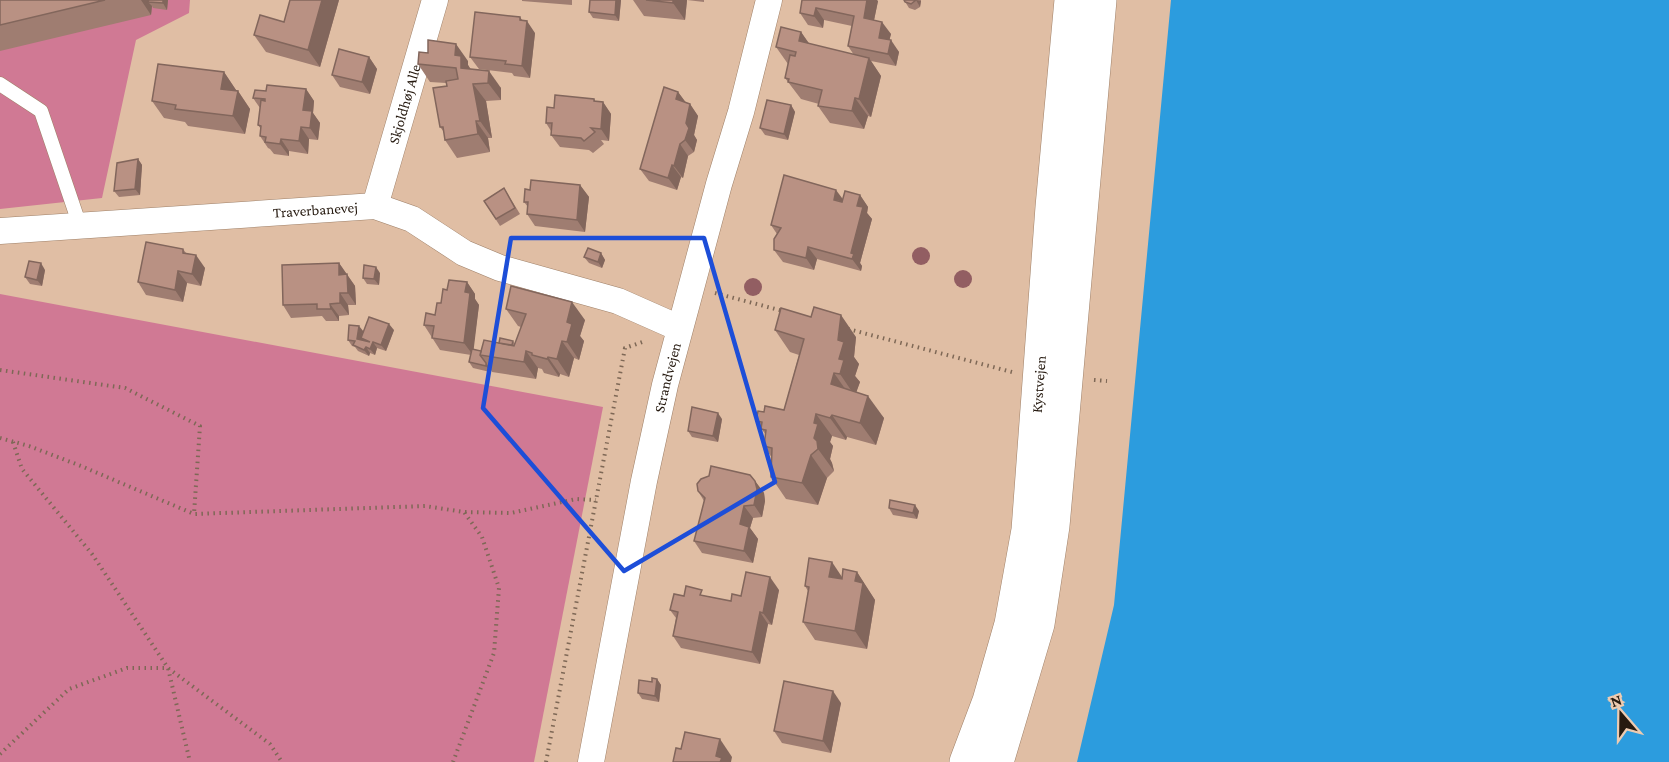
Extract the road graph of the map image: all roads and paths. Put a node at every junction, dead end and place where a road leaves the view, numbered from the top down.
1 (435, 0) edge
2 (769, 0) edge
3 (1071, 0) edge
4 (1100, 0) edge
5 (0, 84) edge
6 (375, 206) junction
7 (80, 226) junction
8 (0, 231) edge
9 (691, 286) junction
10 (783, 311) edge
11 (841, 327) edge
12 (679, 328) junction
13 (0, 370) edge
14 (1053, 376) junction
15 (1107, 381) dead end
16 (0, 438) edge
17 (13, 442) junction
18 (596, 500) junction
19 (464, 512) junction
20 (194, 514) junction
21 (168, 668) junction
22 (0, 754) edge
23 (190, 762) edge
24 (282, 762) edge
25 (453, 762) edge
26 (546, 762) edge
27 (591, 762) edge
28 (966, 762) edge
29 (997, 762) edge

1 - 6 street, Skjoldhøj Alle
2 - 9 street, Strandvejen
3 - 14 main road, Kystvejen
4 - 14 main road, Kystvejen
5 - 7 lane
6 - 7 street, Traverbanevej
6 - 12 street, Traverbanevej
7 - 8 street, Traverbanevej
9 - 10 path
9 - 12 street, Strandvejen
11 - 14 path
12 - 18 path
12 - 27 street, Strandvejen
13 - 20 path
14 - 15 path
14 - 28 main road, Kystvejen
14 - 29 main road, Kystvejen
16 - 17 path
17 - 20 path
17 - 21 path
18 - 19 path
18 - 26 path
19 - 20 path
19 - 25 path
21 - 22 path
21 - 23 path
21 - 24 path

